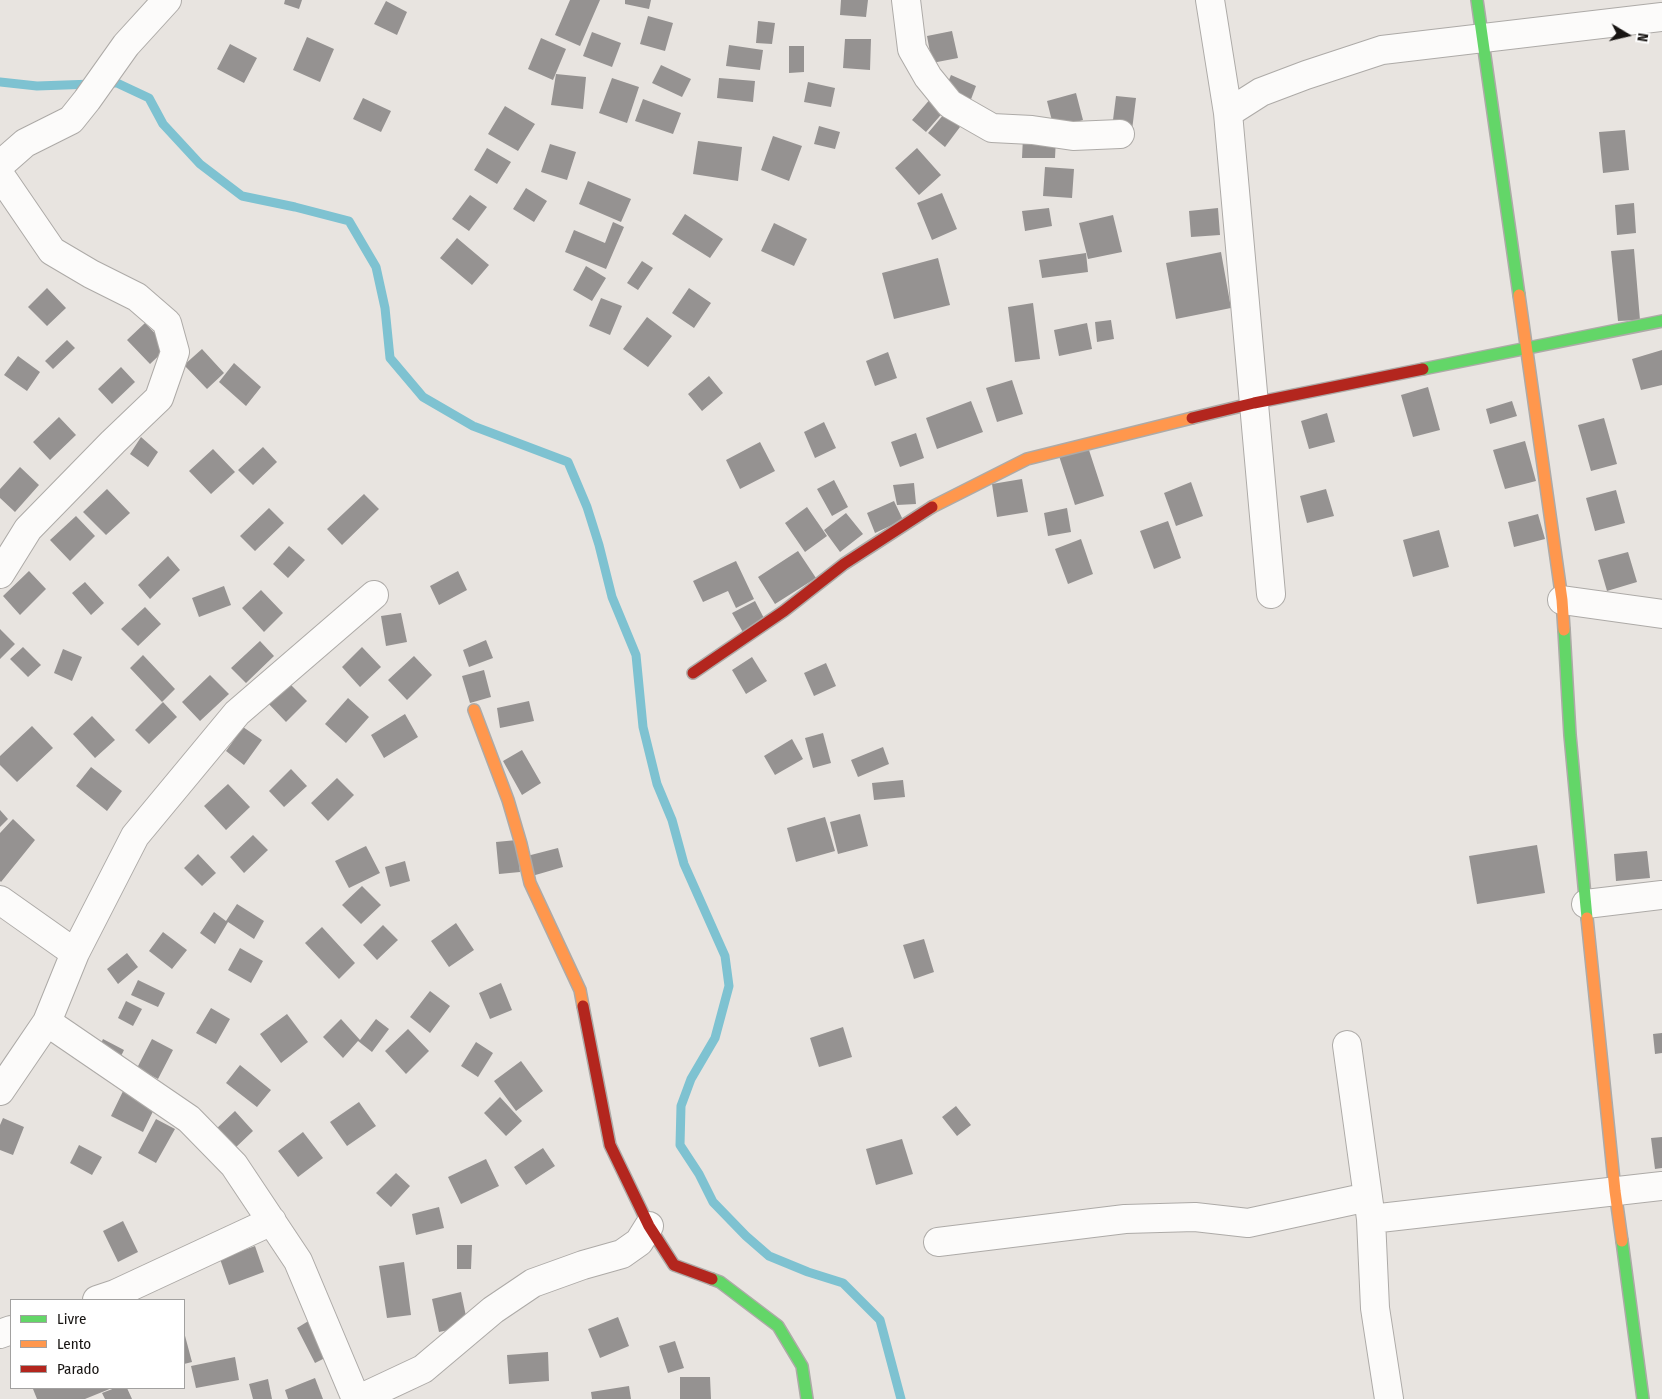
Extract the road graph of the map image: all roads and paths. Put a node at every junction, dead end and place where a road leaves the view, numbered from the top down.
1 (167, 0) edge
2 (906, 0) edge
3 (1210, 0) edge
4 (1476, 0) edge
5 (1662, 17) edge
6 (1482, 39) junction
7 (1228, 113) junction
8 (1120, 134) dead end
9 (0, 165) edge
10 (0, 175) edge
11 (1662, 321) edge
12 (1527, 348) junction
13 (1254, 403) junction
14 (0, 574) edge
15 (1270, 594) dead end
16 (374, 595) dead end
17 (1562, 600) junction
18 (1662, 614) edge
19 (693, 673) dead end
20 (474, 710) dead end
21 (1662, 895) edge
22 (0, 900) edge
23 (1586, 904) junction
24 (75, 954) junction
25 (47, 1022) junction
26 (1347, 1045) dead end
27 (0, 1091) edge
28 (1662, 1186) edge
29 (1615, 1191) junction
30 (1369, 1208) junction
31 (272, 1221) junction
32 (649, 1226) junction
33 (938, 1242) dead end
34 (100, 1299) edge
35 (358, 1399) edge
36 (807, 1399) edge
37 (1390, 1399) edge
38 (1642, 1399) edge

1 - 9 street
2 - 8 street
3 - 7 street
4 - 6 street
5 - 6 street
6 - 7 street
6 - 12 street
7 - 13 street
10 - 14 street
11 - 12 street
12 - 13 street
12 - 17 street
13 - 15 street
13 - 19 street
16 - 24 street
17 - 18 street
17 - 23 street
20 - 32 street
21 - 23 street
22 - 24 street
23 - 29 street
24 - 25 street
25 - 27 street
25 - 31 street
26 - 30 street
28 - 29 street
29 - 30 street
29 - 38 street
30 - 33 street
30 - 37 street
31 - 34 street
31 - 35 street
32 - 35 street
32 - 36 street

